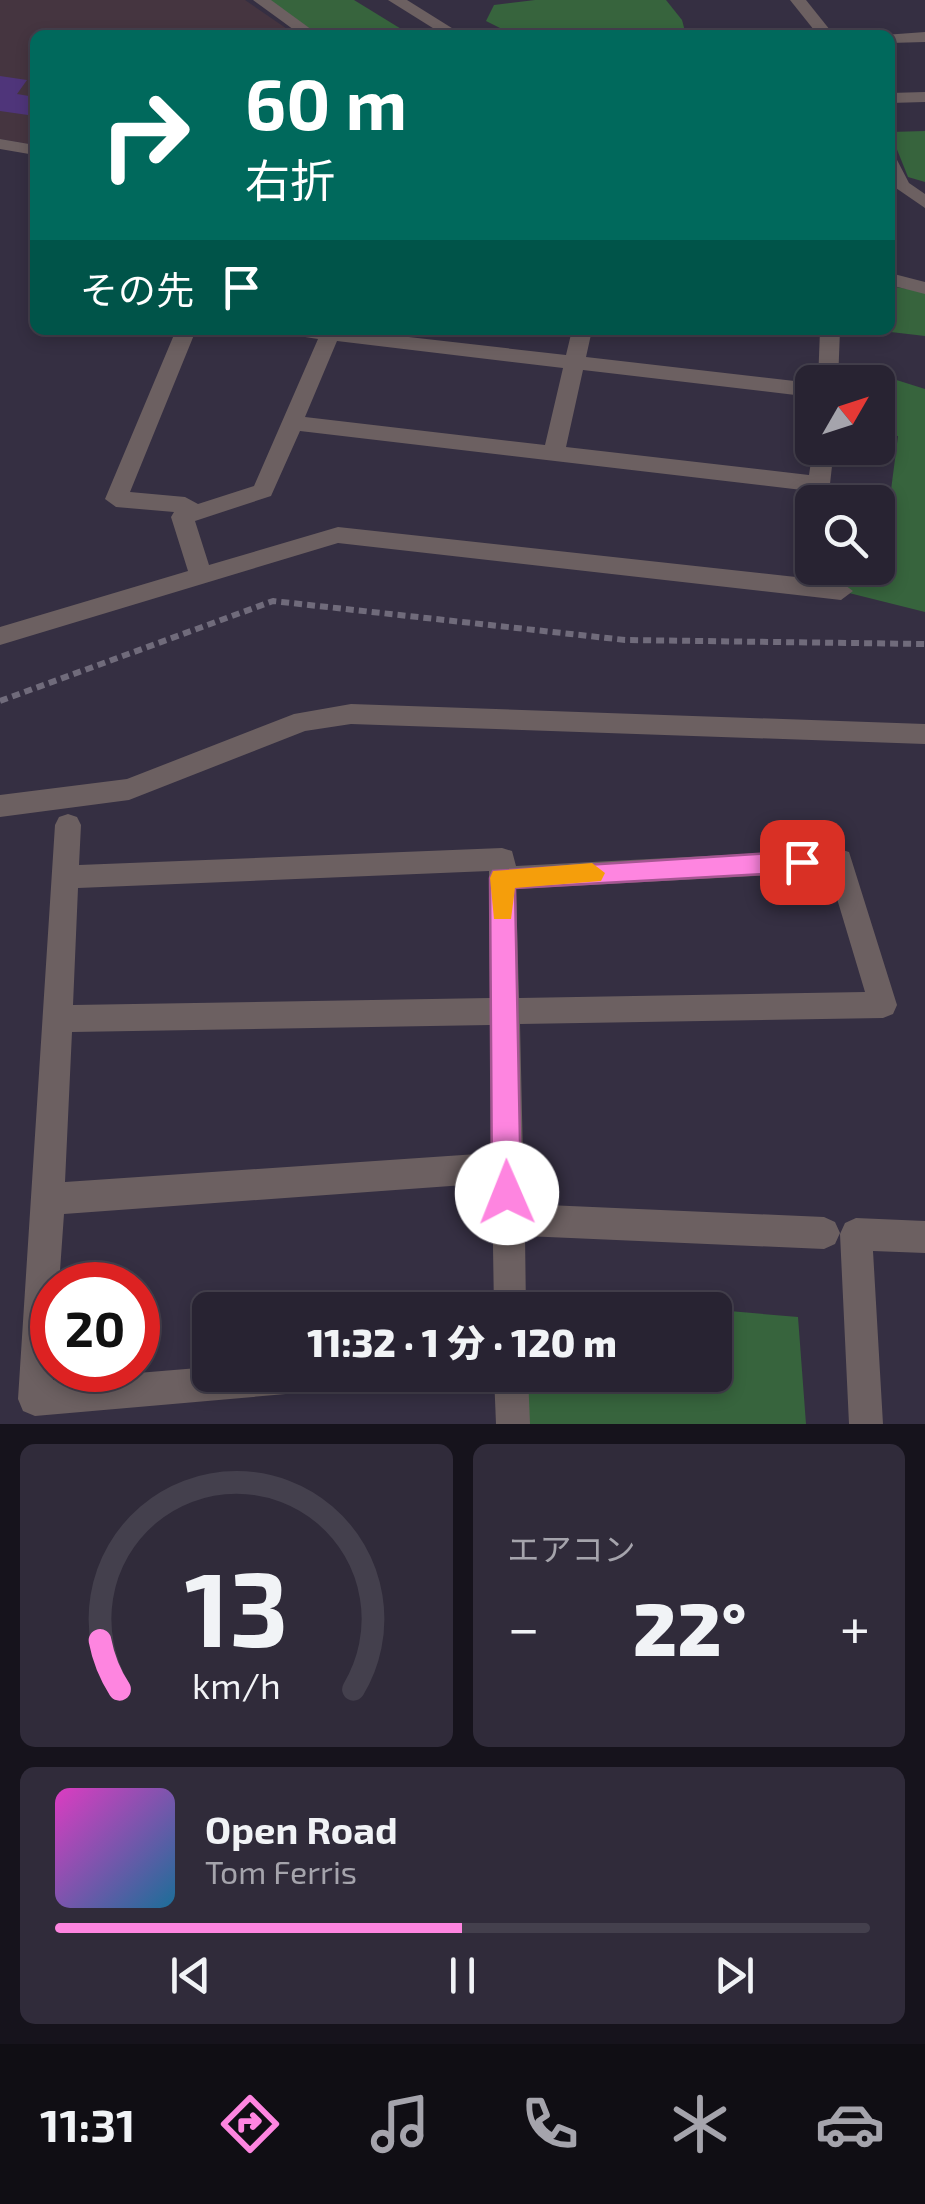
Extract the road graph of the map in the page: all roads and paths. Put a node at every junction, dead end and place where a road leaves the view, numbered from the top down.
1 (262, 0) edge
2 (396, 0) edge
3 (798, 0) edge
4 (304, 30) edge
5 (447, 30) edge
6 (822, 30) edge
7 (925, 37) edge
8 (895, 38) edge
9 (925, 97) edge
10 (895, 98) edge
11 (8, 145) edge
12 (0, 171) edge
13 (895, 172) edge
14 (895, 196) edge
15 (925, 203) edge
16 (895, 280) edge
17 (925, 288) edge
18 (184, 335) edge
19 (330, 335) edge
20 (356, 335) edge
21 (581, 335) edge
22 (830, 335) edge
23 (576, 362) junction
24 (829, 365) edge
25 (795, 388) edge
26 (295, 422) junction
27 (554, 453) junction
28 (821, 465) edge
29 (195, 512) junction
30 (201, 577) junction
31 (841, 591) dead end
32 (0, 636) edge
33 (925, 644) edge
34 (0, 701) edge
35 (925, 734) edge
36 (0, 806) edge
37 (68, 825) dead end
38 (66, 877) junction
39 (502, 878) junction
40 (504, 1012) junction
41 (59, 1019) junction
42 (506, 1168) junction
43 (50, 1199) junction
44 (508, 1219) junction
45 (824, 1233) dead end
46 (925, 1237) edge
47 (510, 1292) edge
48 (192, 1385) edge
49 (512, 1392) edge
50 (512, 1424) edge
51 (866, 1424) edge

1 - 4 street
2 - 5 street
3 - 6 street
7 - 8 street
9 - 10 street
11 - 12 street
13 - 15 street
14 - 15 street
16 - 17 street
18 - 29 street
19 - 26 street
20 - 23 street
21 - 23 street
22 - 24 street
23 - 25 street
23 - 27 street
26 - 27 street
26 - 29 street
27 - 28 street
29 - 30 street
30 - 31 street
30 - 32 street
33 - 34 path
35 - 36 street
37 - 38 street
38 - 39 street
38 - 41 street
39 - 40 street
39 - 40 street
40 - 41 street
40 - 42 street
41 - 43 street
42 - 43 street
42 - 44 street
43 - 48 street
44 - 45 street
44 - 47 street
46 - 51 street
49 - 50 street

